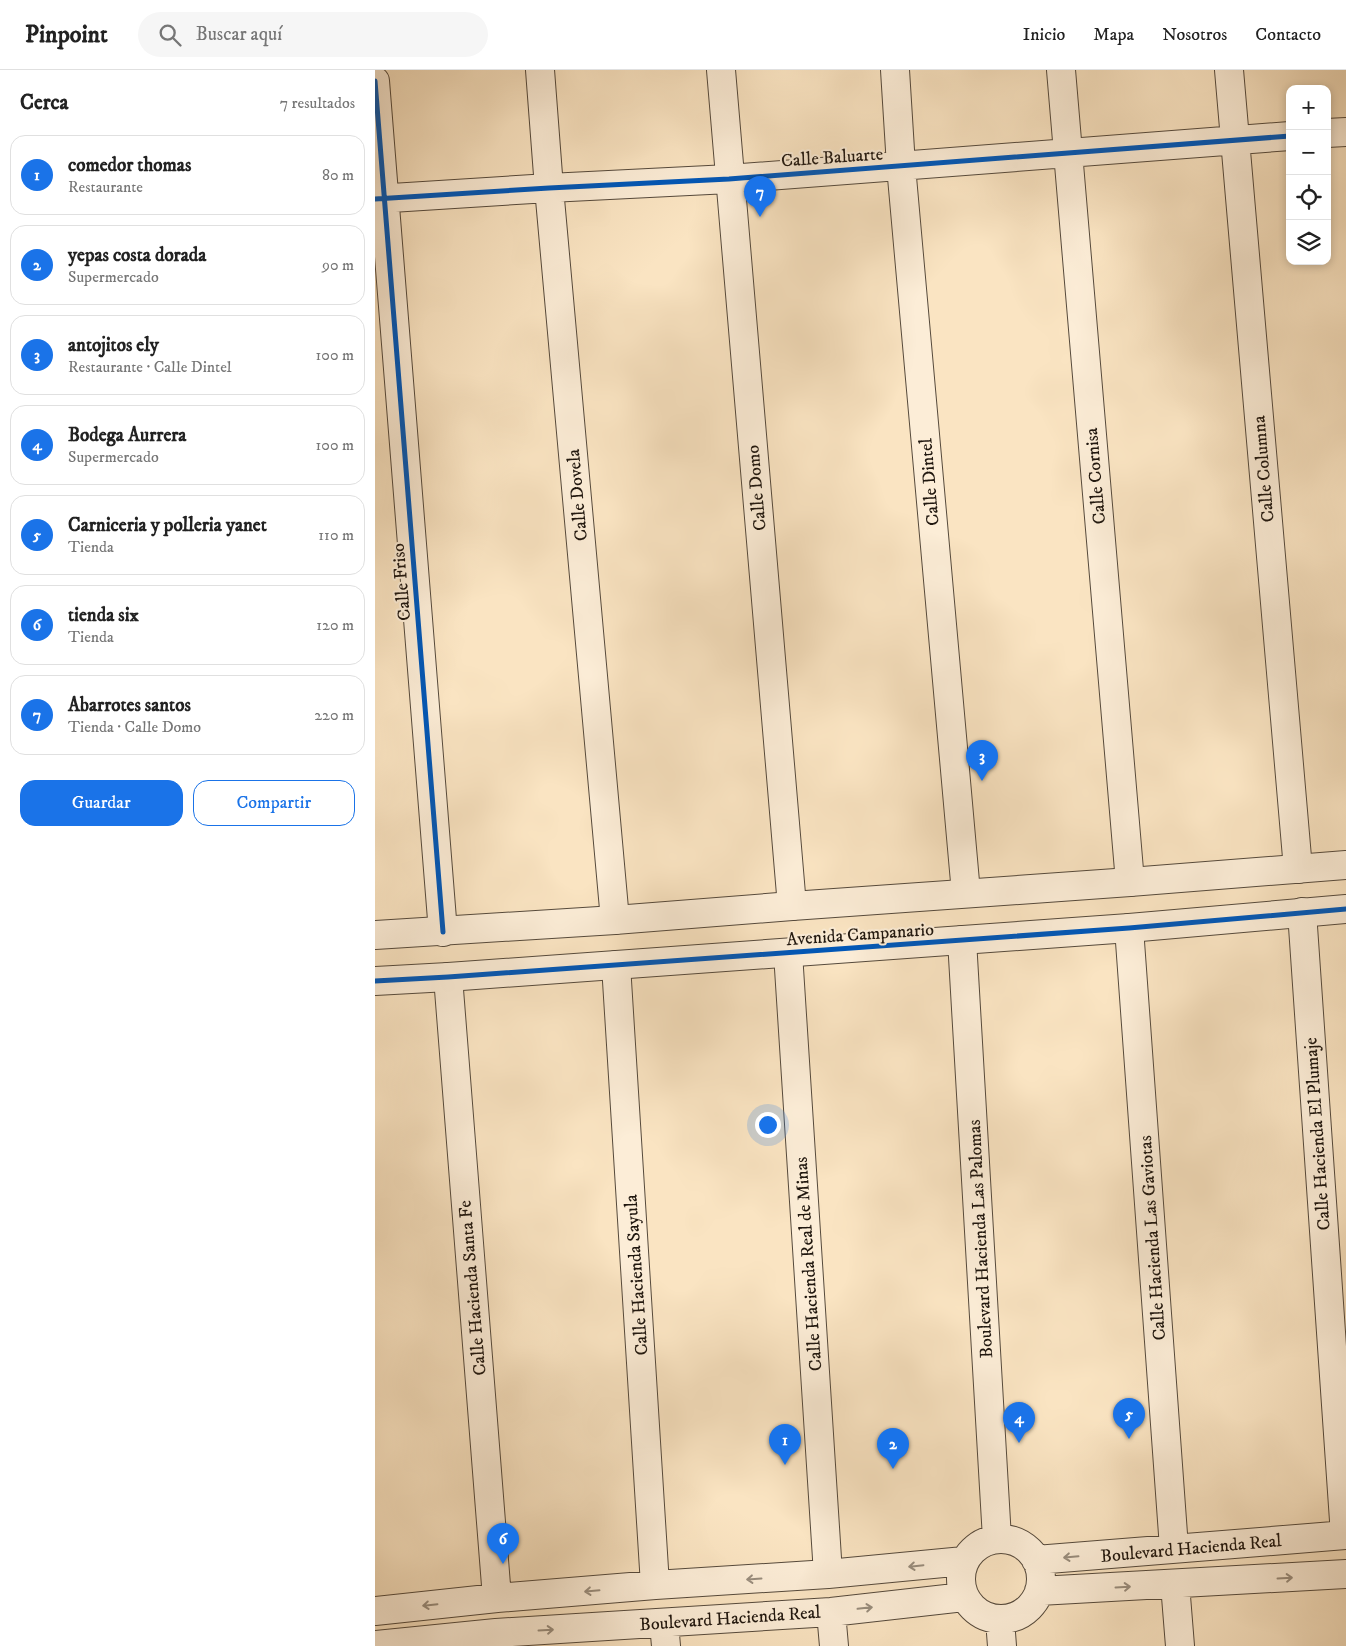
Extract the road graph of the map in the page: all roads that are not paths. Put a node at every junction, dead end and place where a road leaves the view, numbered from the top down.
1 (541, 70) edge
2 (721, 70) edge
3 (895, 70) edge
4 (1061, 70) edge
5 (1229, 70) edge
6 (375, 81) edge
7 (1346, 132) edge
8 (1331, 133) edge
9 (1286, 136) edge
10 (1235, 140) junction
11 (1068, 154) junction
12 (901, 166) junction
13 (729, 179) junction
14 (549, 188) junction
15 (379, 198) edge
16 (1346, 865) edge
17 (1297, 869) junction
18 (1130, 882) junction
19 (965, 893) junction
20 (792, 906) junction
21 (1346, 909) edge
22 (1302, 912) junction
23 (615, 920) junction
24 (1129, 928) junction
25 (443, 932) junction
26 (375, 936) edge
27 (962, 940) junction
28 (788, 953) junction
29 (616, 965) junction
30 (447, 977) junction
31 (375, 981) edge
32 (1345, 1535) edge
33 (997, 1539) junction
34 (1174, 1548) junction
35 (1036, 1560) junction
36 (964, 1561) junction
37 (828, 1574) junction
38 (1346, 1574) edge
39 (1175, 1584) junction
40 (655, 1585) junction
41 (1039, 1591) junction
42 (964, 1597) junction
43 (497, 1598) junction
44 (375, 1611) edge
45 (831, 1612) junction
46 (1001, 1633) edge
47 (665, 1634) edge
48 (497, 1639) edge
49 (375, 1644) edge
50 (833, 1646) edge
51 (1180, 1646) edge

1 - 14 street, Calle Dovela
2 - 13 street, Calle Domo
3 - 12 street, Calle Dintel
4 - 11 street, Calle Cornisa
5 - 10 street, Calle Columna
6 - 15 street, Calle Friso
7 - 8 street
9 - 10 street, Calle Baluarte
10 - 11 street, Calle Baluarte
10 - 17 street, Calle Columna
11 - 12 street, Calle Baluarte
11 - 18 street, Calle Cornisa
12 - 13 street, Calle Baluarte
12 - 19 street, Calle Dintel
13 - 14 street, Calle Baluarte
13 - 20 street, Calle Domo
14 - 15 street, Calle Baluarte
14 - 23 street, Calle Dovela
15 - 25 street, Calle Friso
16 - 17 street, Avenida Campanario
17 - 18 street, Avenida Campanario
18 - 19 street, Avenida Campanario
19 - 20 street, Avenida Campanario
20 - 23 street, Avenida Campanario
21 - 22 street, Avenida Campanario
22 - 24 street, Avenida Campanario
22 - 32 street, Calle Hacienda El Plumaje
23 - 25 street, Avenida Campanario
24 - 27 street, Avenida Campanario
24 - 34 street, Calle Hacienda Las Gaviotas
25 - 26 street, Avenida Campanario
27 - 28 street, Avenida Campanario
27 - 33 street, Boulevard Hacienda Las Palomas
28 - 29 street, Avenida Campanario
28 - 37 street, Calle Hacienda Real de Minas
29 - 30 street, Avenida Campanario
29 - 40 street, Calle Hacienda Sayula
30 - 31 street, Avenida Campanario
30 - 43 street, Calle Hacienda Santa Fe
32 - 34 street, Boulevard Hacienda Real
33 - 35 street
33 - 36 street
34 -> 35 street, Boulevard Hacienda Real
35 - 41 street
36 -> 37 street, Boulevard Hacienda Real
36 - 42 street
37 -> 40 street, Boulevard Hacienda Real
39 -> 38 street, Boulevard Hacienda Real
41 -> 39 street, Boulevard Hacienda Real
39 - 51 street
40 -> 43 street, Boulevard Hacienda Real
41 - 46 street
45 -> 42 street, Boulevard Hacienda Real
42 - 46 street
43 -> 44 street, Boulevard Hacienda Real
45 - 47 street, Boulevard Hacienda Real
45 - 50 street
48 -> 47 street, Boulevard Hacienda Real
48 - 49 street, Boulevard Hacienda Real

